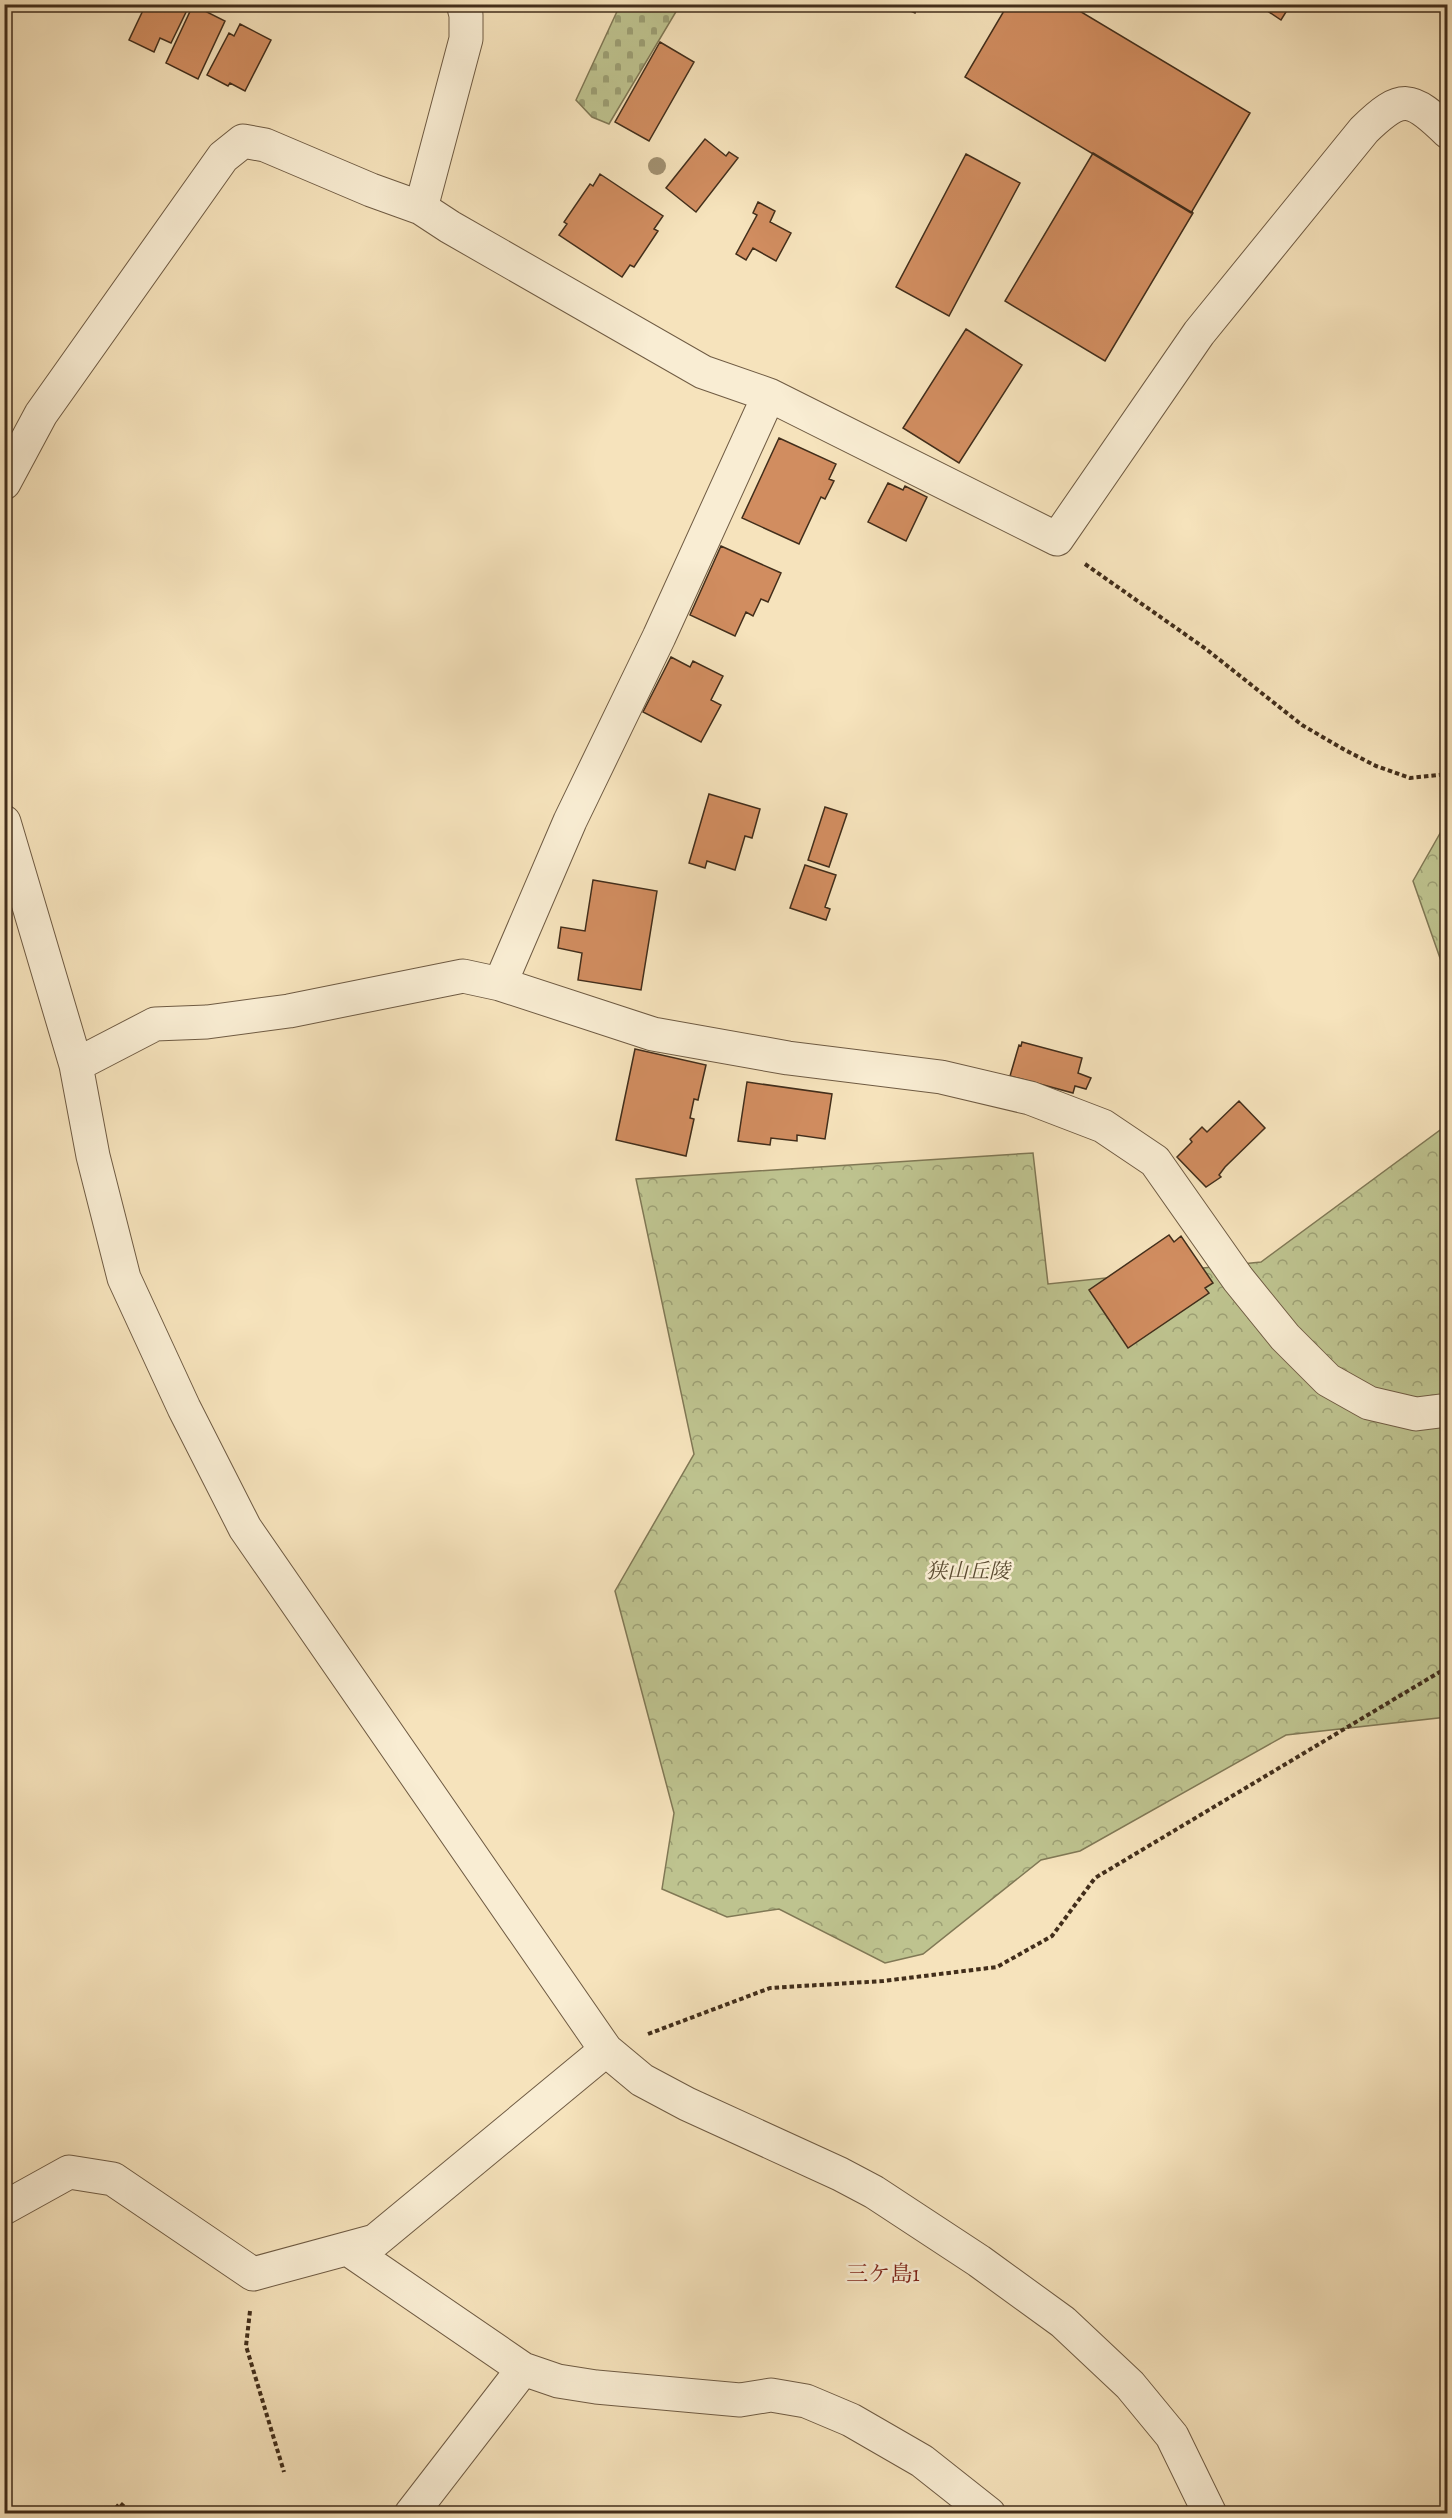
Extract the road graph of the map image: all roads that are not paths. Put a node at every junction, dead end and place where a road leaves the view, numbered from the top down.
1 (463, 4) edge
2 (1448, 132) edge
3 (421, 208) junction
4 (769, 395) junction
5 (4, 483) edge
6 (4, 822) edge
7 (500, 984) junction
8 (75, 1065) junction
9 (1448, 1410) edge
10 (606, 2050) junction
11 (4, 2208) edge
12 (348, 2249) junction
13 (523, 2369) junction
14 (411, 2514) edge
15 (989, 2514) edge
16 (1210, 2514) edge

1 - 3 street
2 - 4 street
3 - 4 street
3 - 5 street
4 - 7 street
6 - 8 street
7 - 8 street
7 - 9 street
8 - 10 street
10 - 12 street
10 - 16 street
11 - 12 street
12 - 13 street
13 - 14 street
13 - 15 street

